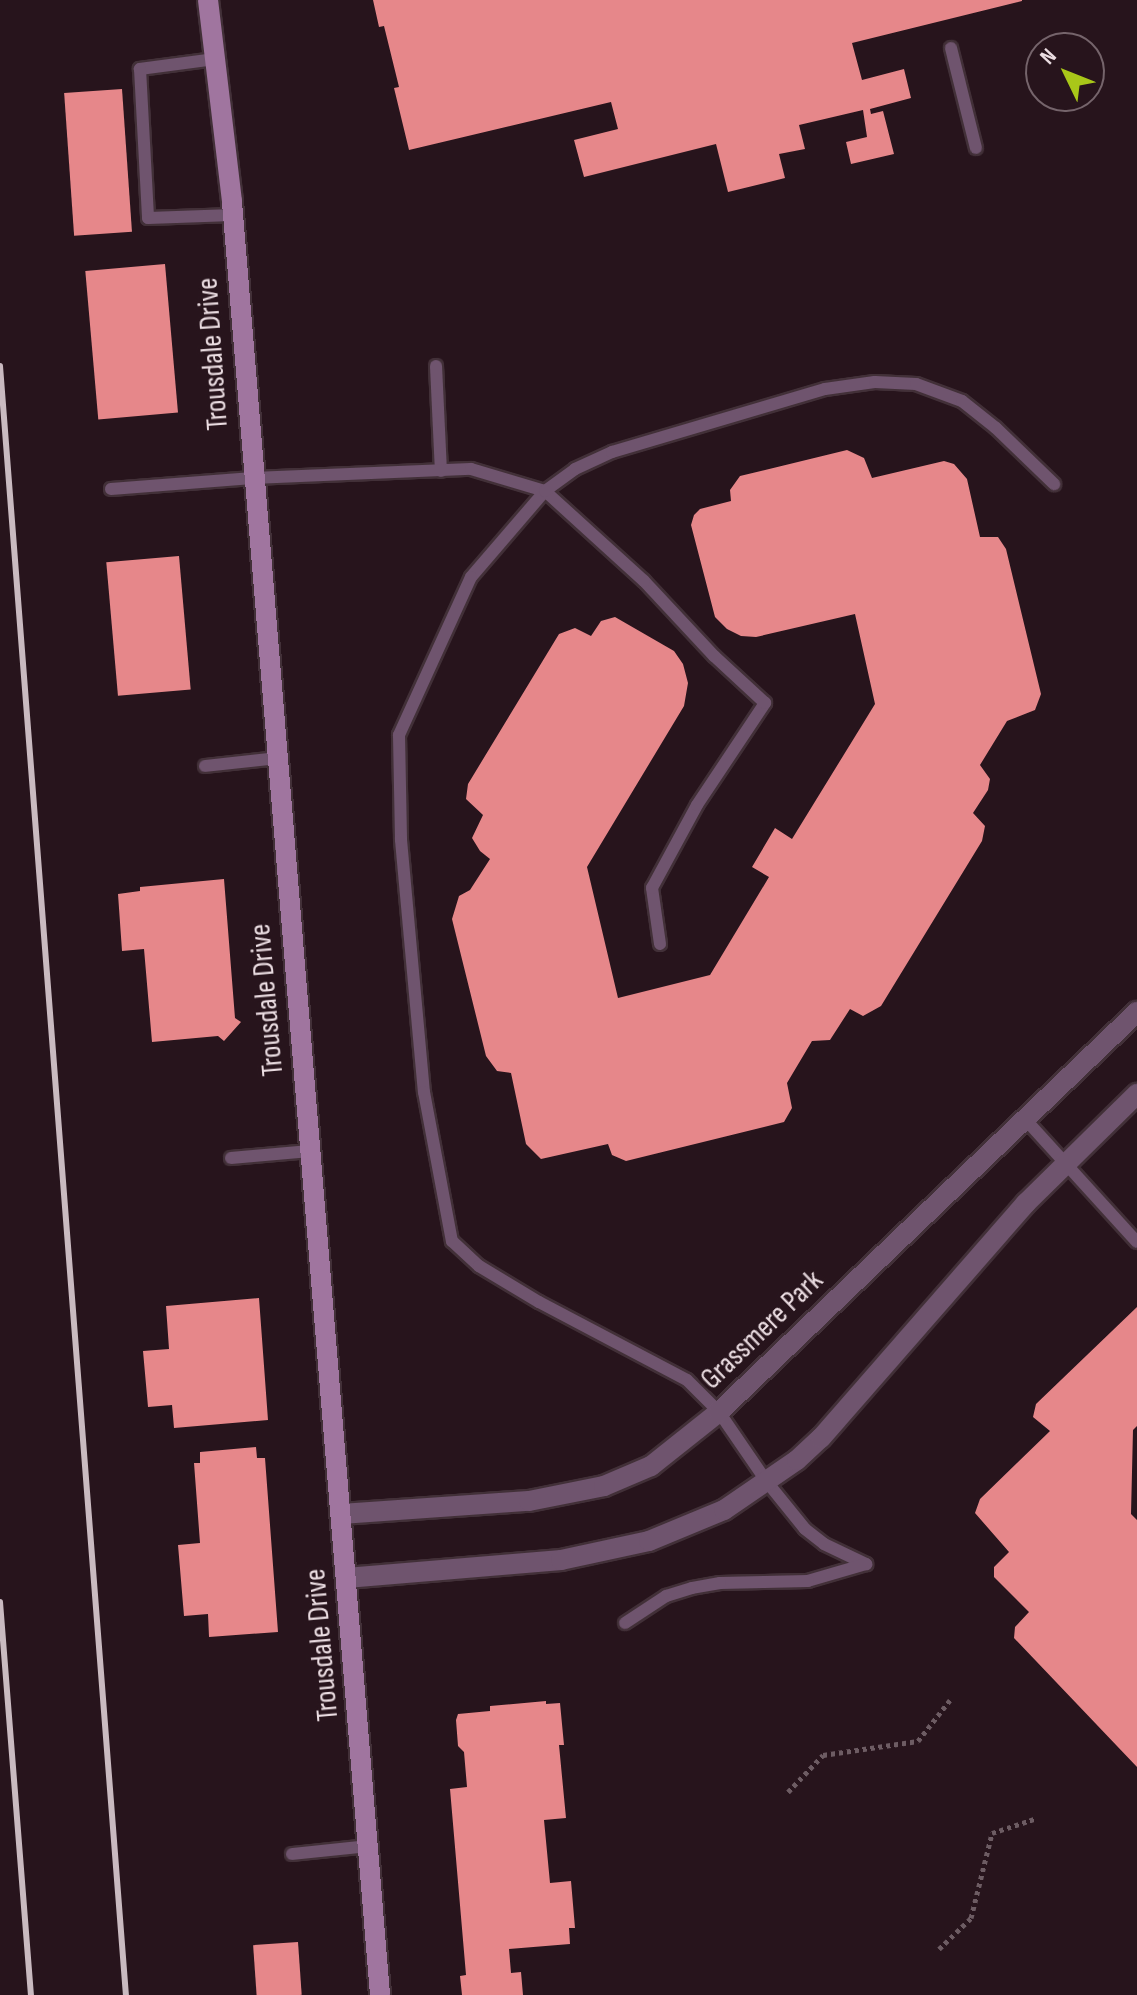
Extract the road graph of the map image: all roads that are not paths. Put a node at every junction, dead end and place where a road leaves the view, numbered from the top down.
1 (208, 0) edge
2 (951, 48) dead end
3 (215, 59) junction
4 (976, 148) dead end
5 (233, 215) junction
6 (436, 366) dead end
7 (441, 471) junction
8 (253, 478) junction
9 (1054, 484) dead end
10 (111, 489) dead end
11 (545, 491) junction
12 (277, 758) junction
13 (205, 766) dead end
14 (660, 944) dead end
15 (1137, 1012) edge
16 (1137, 1094) edge
17 (1025, 1119) junction
18 (310, 1151) junction
19 (231, 1158) dead end
20 (1066, 1162) junction
21 (1137, 1242) edge
22 (719, 1412) junction
23 (767, 1482) junction
24 (341, 1514) junction
25 (346, 1578) junction
26 (625, 1623) dead end
27 (368, 1846) junction
28 (292, 1854) dead end
29 (380, 1995) edge

1 - 3 street, Trousdale Drive
2 - 4 lane
3 - 5 street, Trousdale Drive
3 - 5 lane
5 - 8 street, Trousdale Drive
6 - 7 lane
7 - 8 lane
7 - 11 lane
8 - 10 lane
8 - 12 street, Trousdale Drive
9 - 11 lane
11 - 14 lane
11 - 22 lane
12 - 13 lane
12 - 18 street, Trousdale Drive
15 - 17 street, Grassmere Park
16 - 20 street
17 - 20 lane
17 - 22 street, Grassmere Park
18 - 19 lane
18 - 24 street, Trousdale Drive
20 - 21 lane
20 - 23 street
22 - 23 lane
22 - 24 street, Grassmere Park
23 - 25 street
23 - 26 lane
24 - 25 street, Trousdale Drive
25 - 27 street, Trousdale Drive
27 - 28 lane
27 - 29 street, Trousdale Drive

